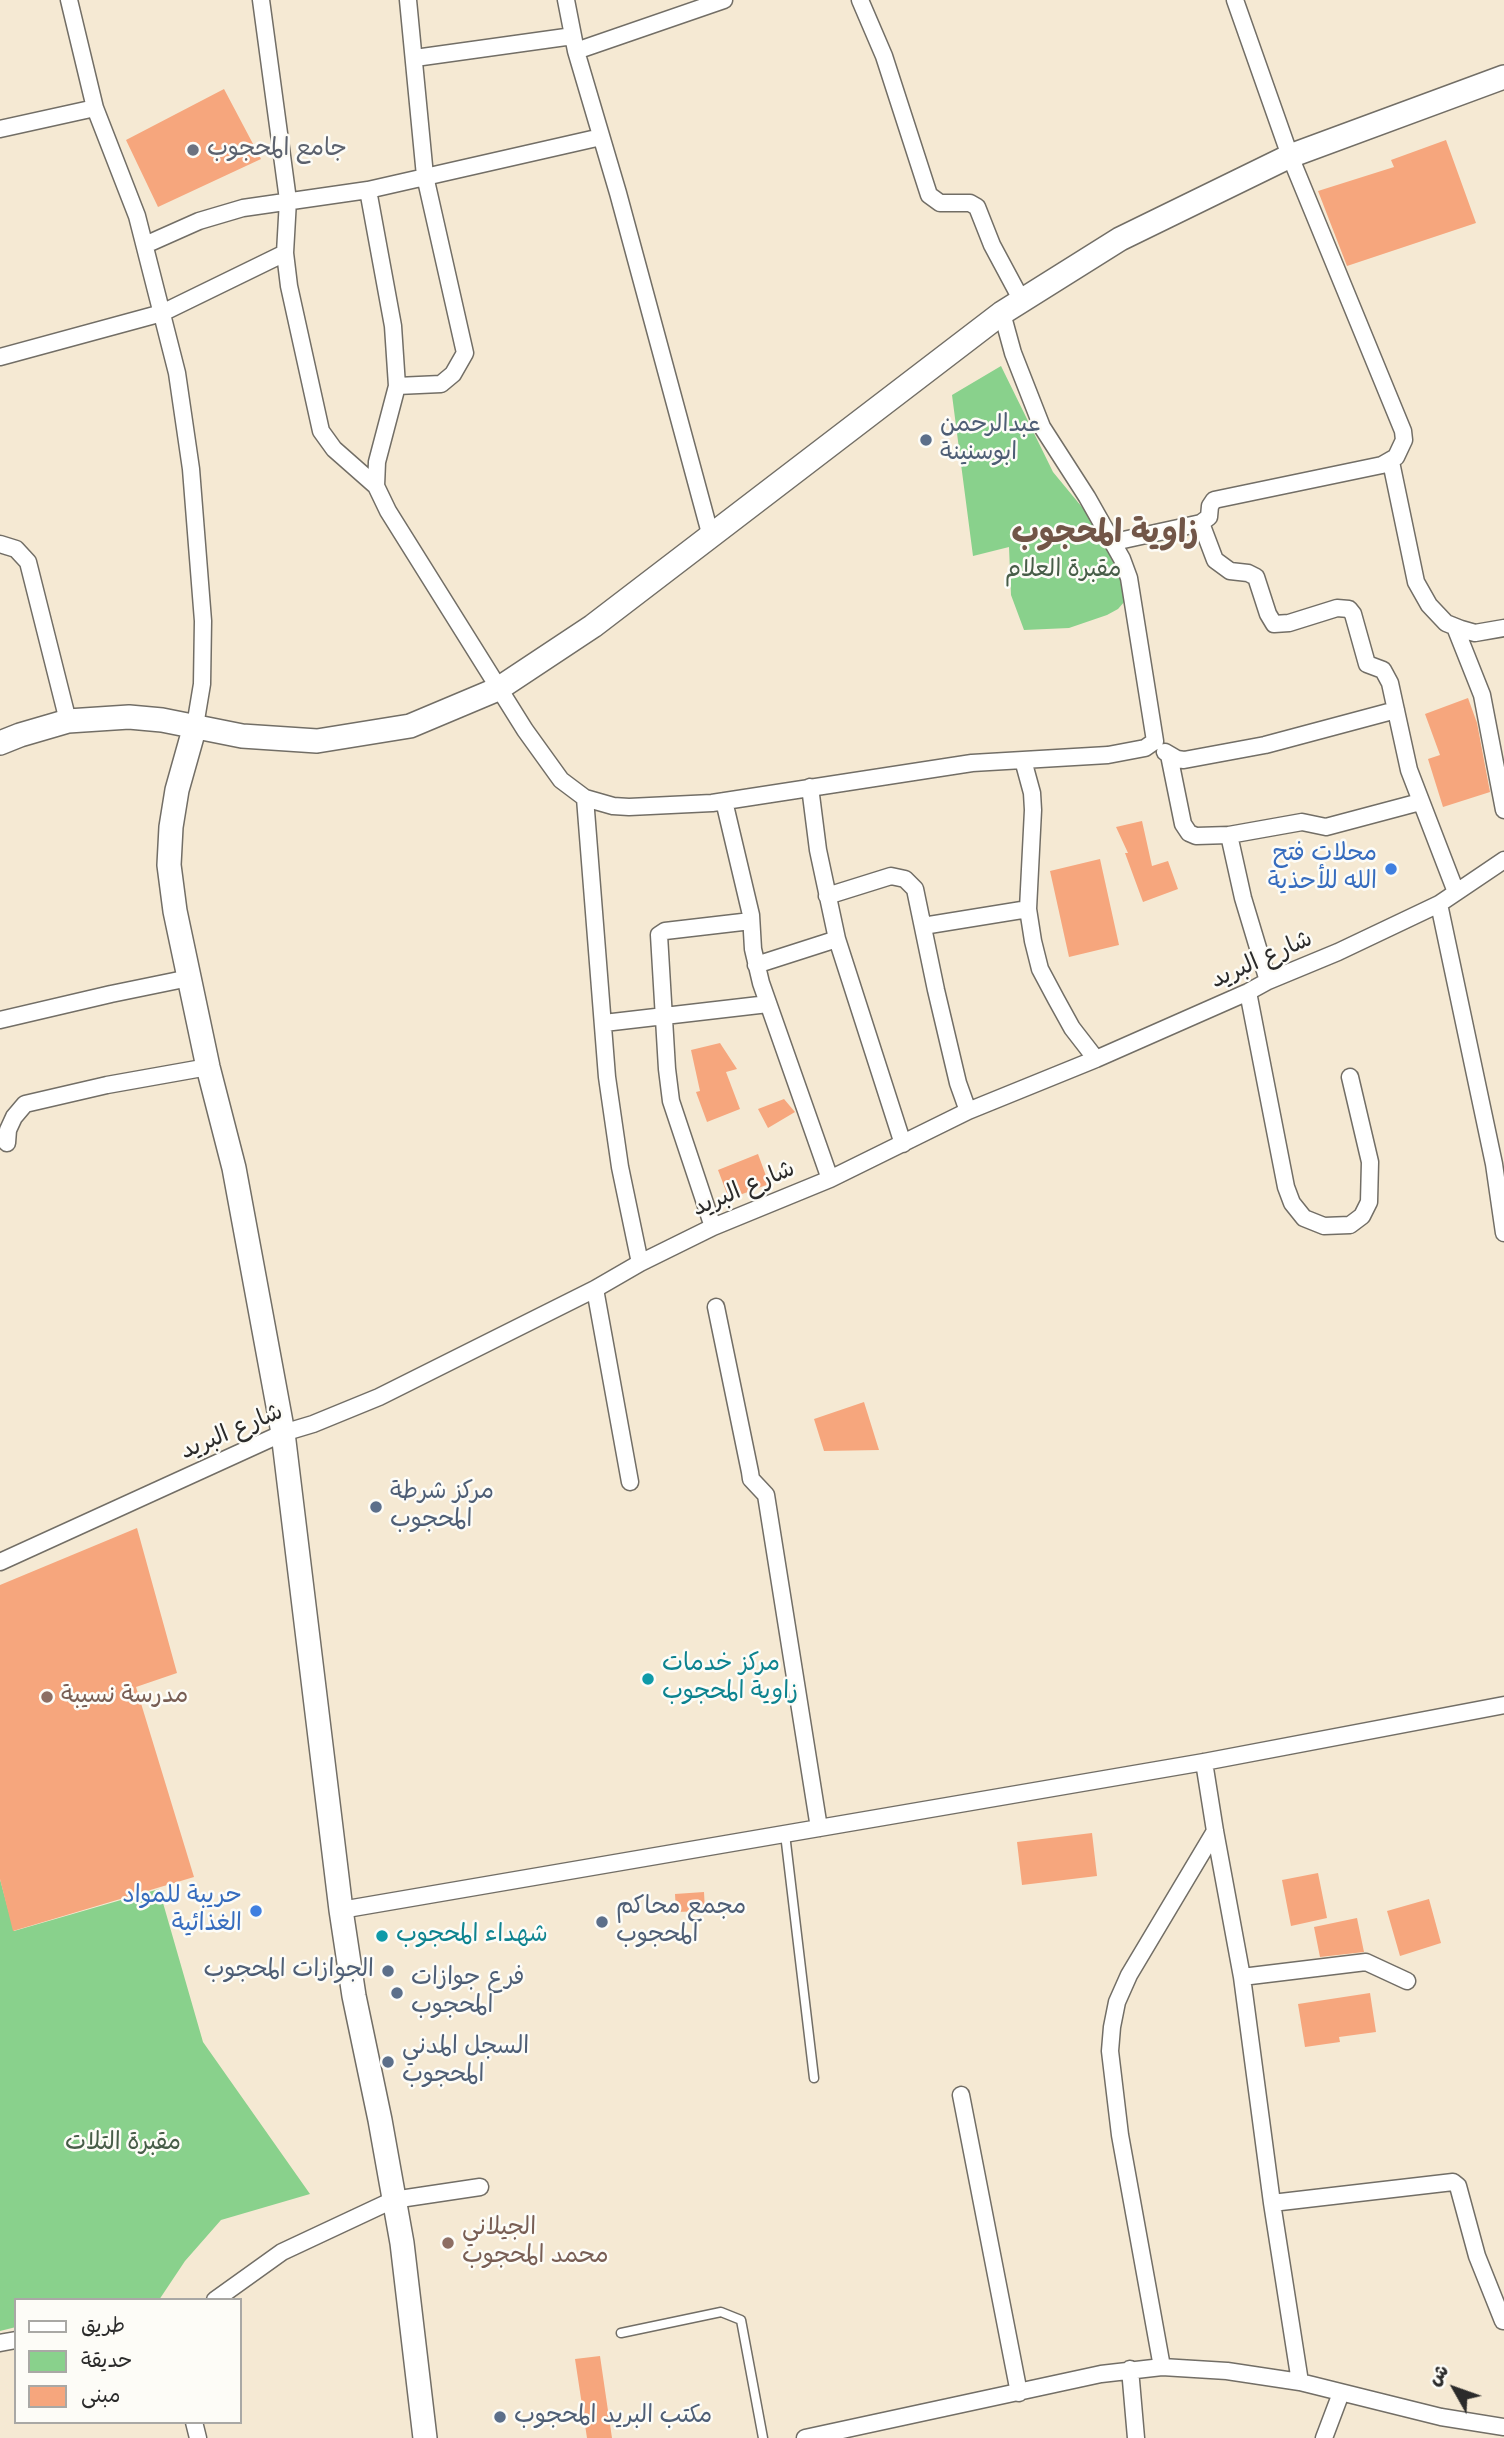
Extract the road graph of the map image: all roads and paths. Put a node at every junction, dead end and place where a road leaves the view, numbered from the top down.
1 (69, 0) edge
2 (261, 0) edge
3 (408, 0) edge
4 (566, 0) edge
5 (724, 0) edge
6 (860, 0) edge
7 (1235, 0) edge
8 (574, 43) junction
9 (415, 58) junction
10 (1504, 78) edge
11 (95, 108) junction
12 (0, 129) edge
13 (601, 137) junction
14 (1290, 156) junction
15 (425, 176) junction
16 (368, 190) junction
17 (288, 200) junction
18 (145, 245) junction
19 (285, 253) junction
20 (1012, 307) junction
21 (162, 313) junction
22 (0, 356) edge
23 (397, 386) junction
24 (1391, 462) junction
25 (376, 486) junction
26 (1202, 523) junction
27 (711, 537) junction
28 (1114, 542) junction
29 (0, 544) edge
30 (1455, 627) junction
31 (1504, 628) edge
32 (498, 690) junction
33 (1396, 710) junction
34 (68, 721) junction
35 (195, 726) junction
36 (1498, 738) edge
37 (0, 743) edge
38 (1152, 745) junction
39 (1170, 755) junction
40 (1023, 760) junction
41 (810, 787) junction
42 (585, 798) junction
43 (724, 801) junction
44 (1419, 802) junction
45 (1504, 810) edge
46 (1229, 835) junction
47 (1504, 860) edge
48 (1456, 892) junction
49 (827, 896) junction
50 (1439, 904) junction
51 (1028, 909) junction
52 (751, 921) junction
53 (923, 926) junction
54 (837, 939) junction
55 (756, 965) junction
56 (189, 978) junction
57 (1268, 981) junction
58 (1248, 992) junction
59 (768, 1004) junction
60 (665, 1015) junction
61 (0, 1020) edge
62 (604, 1023) junction
63 (1096, 1059) junction
64 (208, 1067) junction
65 (1350, 1077) dead end
66 (968, 1111) junction
67 (7, 1143) dead end
68 (903, 1144) junction
69 (830, 1179) junction
70 (713, 1227) junction
71 (1504, 1233) edge
72 (640, 1263) junction
73 (595, 1289) junction
74 (716, 1307) dead end
75 (283, 1433) junction
76 (630, 1482) dead end
77 (0, 1562) edge
78 (1504, 1705) edge
79 (1204, 1762) junction
80 (819, 1828) junction
81 (1215, 1831) junction
82 (785, 1834) junction
83 (341, 1910) junction
84 (1242, 1977) junction
85 (1407, 1982) dead end
86 (814, 2078) dead end
87 (961, 2095) dead end
88 (480, 2187) dead end
89 (393, 2200) junction
90 (1272, 2203) junction
91 (218, 2298) edge
92 (1503, 2321) edge
93 (621, 2333) dead end
94 (1162, 2367) junction
95 (1130, 2369) junction
96 (1300, 2382) junction
97 (1018, 2393) junction
98 (1341, 2393) junction
99 (1504, 2427) edge
100 (425, 2438) edge
101 (763, 2438) edge
102 (805, 2438) edge
103 (1136, 2438) edge
104 (1324, 2438) edge

1 - 11 street
2 - 17 street
3 - 9 street
4 - 8 street
5 - 8 street
6 - 20 street
7 - 14 street
8 - 9 street
8 - 13 street
9 - 15 street
10 - 14 street
11 - 12 street
11 - 18 street
13 - 15 street
13 - 27 street
14 - 20 street
14 - 24 street
15 - 16 street
15 - 23 street
16 - 17 street
16 - 23 street
17 - 18 street
17 - 19 street
18 - 21 street
19 - 21 street
19 - 25 street
20 - 27 street
20 - 28 street
21 - 22 street
21 - 35 street
23 - 25 street
24 - 26 street
24 - 30 street
25 - 32 street
26 - 28 street
26 - 33 street
27 - 32 street
28 - 38 street
29 - 34 street
30 - 31 street
30 - 36 street
32 - 35 street
32 - 42 street
33 - 39 street
33 - 44 street
34 - 35 street
34 - 37 street
35 - 56 street
36 - 45 street
38 - 39 street
38 - 40 street
39 - 46 street
40 - 41 street
40 - 51 street
41 - 43 street
41 - 49 street
42 - 43 street
42 - 62 street
43 - 52 street
44 - 46 street
44 - 48 street
46 - 57 street
47 - 48 street, شارع البريد
48 - 50 street, شارع البريد
49 - 53 street
49 - 54 street
50 - 57 street, شارع البريد
50 - 71 street
51 - 53 street
51 - 63 street
52 - 55 street
52 - 60 street
53 - 66 street
54 - 55 street
54 - 68 street
55 - 59 street
56 - 61 street
56 - 64 street
57 - 58 street, شارع البريد
58 - 63 street, شارع البريد
58 - 65 street
59 - 60 street
59 - 69 street
60 - 62 street
60 - 70 street
62 - 72 street
63 - 66 street, شارع البريد
64 - 67 street
64 - 75 street
66 - 68 street, شارع البريد
68 - 69 street, شارع البريد
69 - 70 street, شارع البريد
70 - 72 street, شارع البريد
72 - 73 street, شارع البريد
73 - 75 street, شارع البريد
73 - 76 street
74 - 80 street
75 - 77 street, شارع البريد
75 - 83 street
78 - 79 street
79 - 80 street
79 - 81 street
80 - 82 street
81 - 84 street
81 - 94 street
82 - 83 street
82 - 86 lane
83 - 89 street
84 - 85 street
84 - 90 street
87 - 97 street
88 - 89 street
89 - 91 street
89 - 100 street
90 - 92 street
90 - 96 street
93 - 101 lane
94 - 95 street
94 - 96 street
95 - 97 street
95 - 103 street
96 - 98 street
97 - 102 street
98 - 99 street
98 - 104 street

